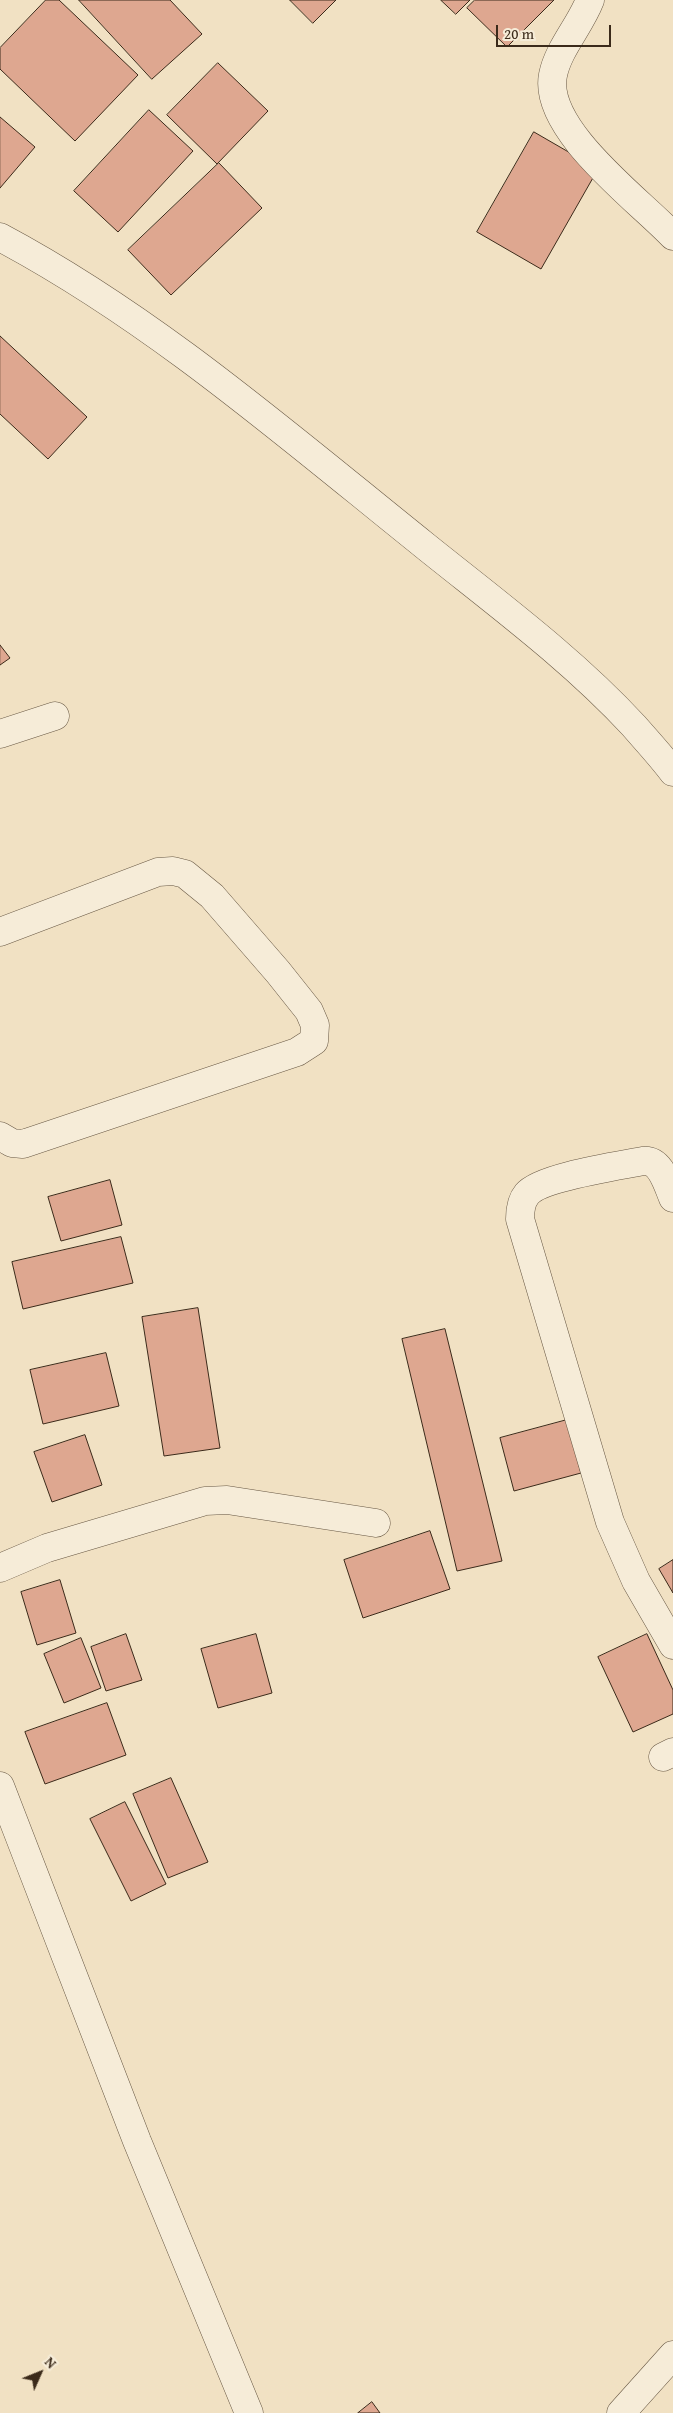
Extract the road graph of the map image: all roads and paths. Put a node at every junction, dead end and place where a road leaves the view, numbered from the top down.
1 (590, 0) edge
2 (673, 236) edge
3 (0, 237) edge
4 (55, 716) dead end
5 (0, 734) edge
6 (673, 772) edge
7 (0, 932) edge
8 (0, 1136) edge
9 (673, 1198) edge
10 (376, 1522) dead end
11 (0, 1568) edge
12 (673, 1646) edge
13 (0, 1786) edge
14 (673, 2355) edge
15 (250, 2413) edge
16 (620, 2413) edge

1 - 2 street
3 - 6 street
4 - 5 street
7 - 8 street
9 - 12 street
10 - 11 street
13 - 15 street
14 - 16 street

